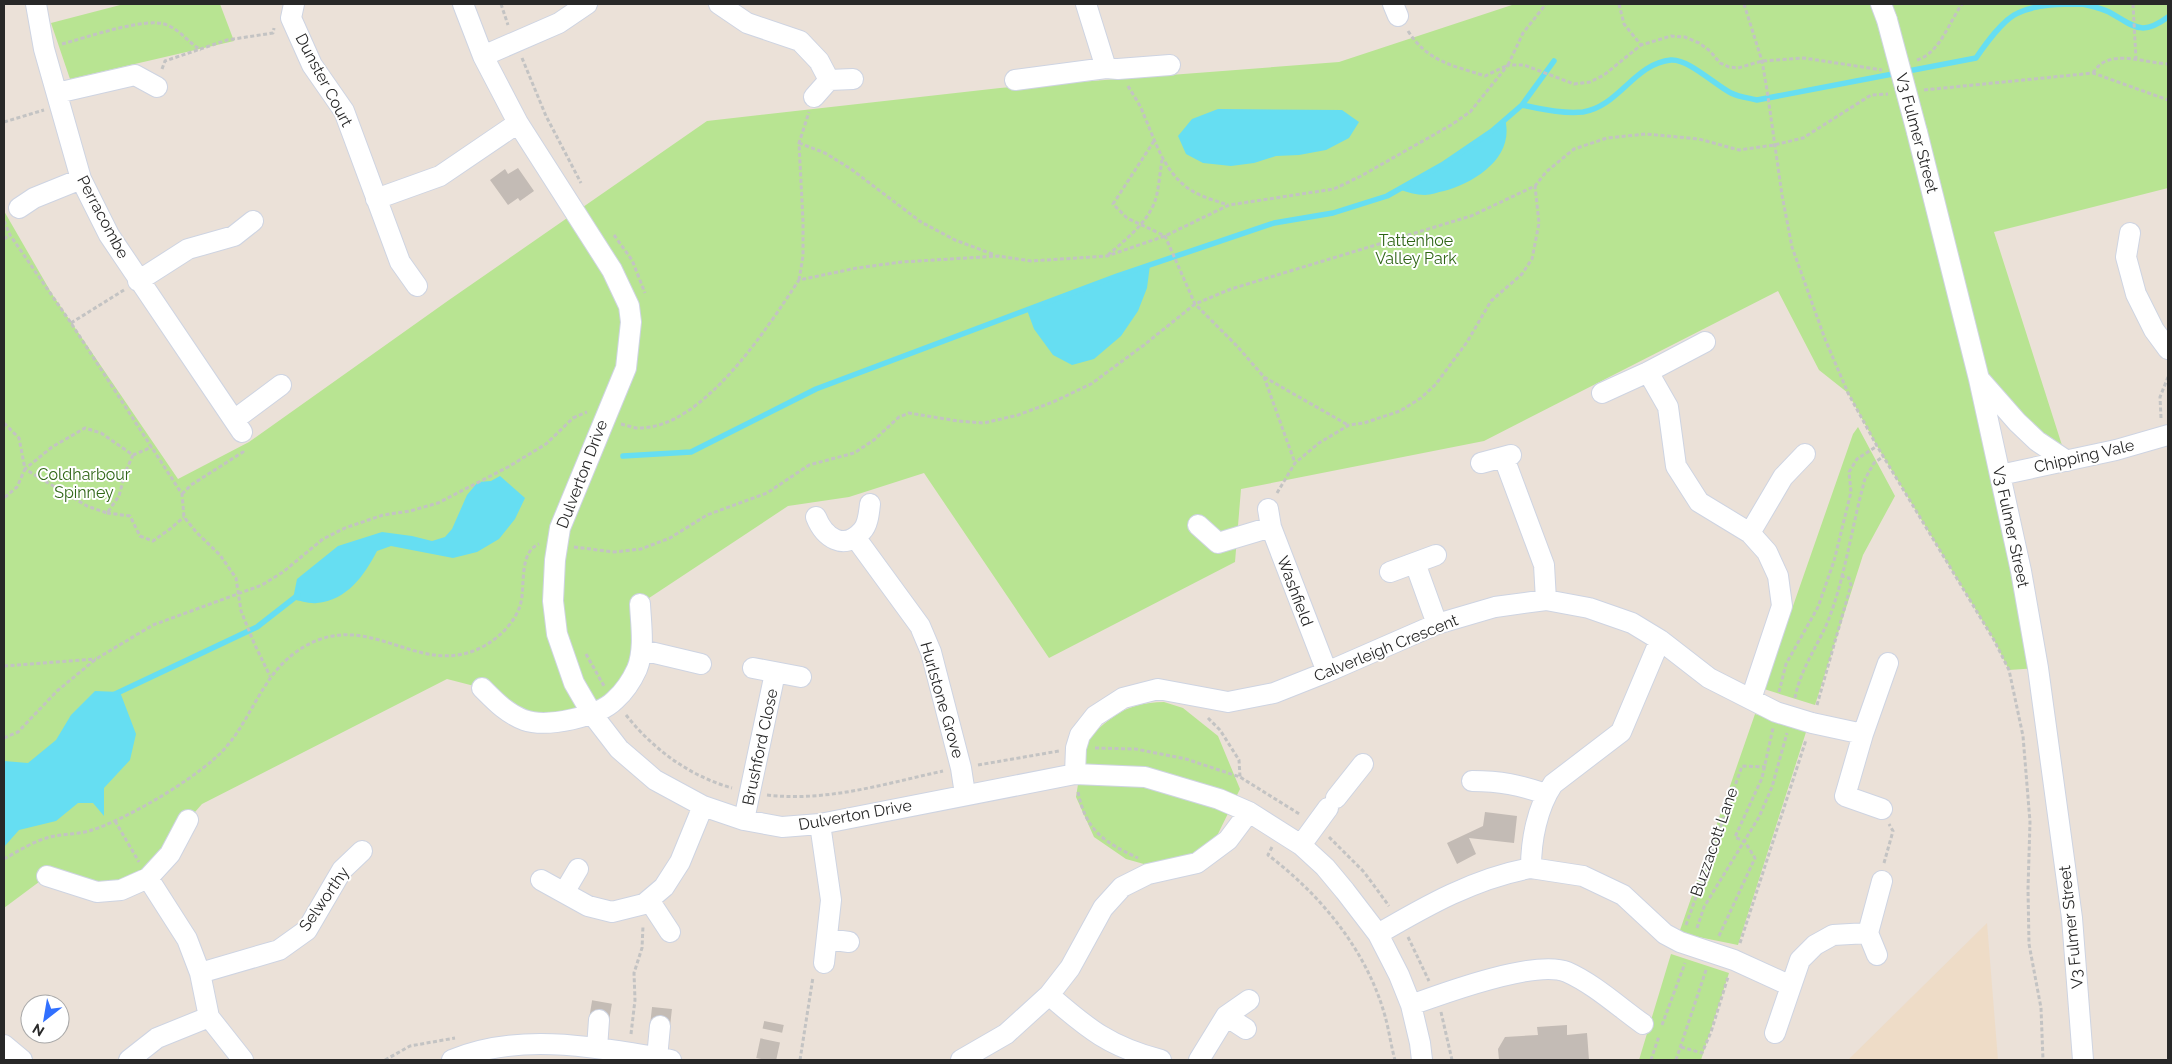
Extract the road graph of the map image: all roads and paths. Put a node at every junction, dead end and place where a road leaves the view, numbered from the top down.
1 (36, 4) edge
2 (462, 4) edge
3 (501, 4) edge
4 (587, 4) edge
5 (719, 4) edge
6 (1086, 4) edge
7 (1546, 4) edge
8 (1619, 4) edge
9 (1744, 4) edge
10 (1962, 4) edge
11 (2133, 4) edge
12 (1396, 10) edge
13 (1884, 12) edge
14 (287, 15) edge
15 (515, 42) junction
16 (1641, 45) junction
17 (44, 49) junction
18 (201, 50) junction
19 (483, 56) junction
20 (2136, 58) junction
21 (1916, 60) dead end
22 (1762, 61) junction
23 (2168, 64) edge
24 (1170, 65) dead end
25 (1508, 65) junction
26 (1112, 68) junction
27 (1889, 68) dead end
28 (2094, 73) junction
29 (854, 79) dead end
30 (829, 80) junction
31 (1015, 80) dead end
32 (157, 87) joint
33 (1924, 90) dead end
34 (1879, 94) dead end
35 (814, 96) joint
36 (58, 99) junction
37 (2168, 100) edge
38 (4, 122) edge
39 (518, 122) junction
40 (1154, 141) junction
41 (799, 143) junction
42 (1774, 145) junction
43 (1162, 159) junction
44 (81, 179) junction
45 (1535, 186) junction
46 (584, 189) dead end
47 (376, 199) junction
48 (1229, 205) junction
49 (19, 208) dead end
50 (4, 221) edge
51 (253, 221) dead end
52 (1141, 224) junction
53 (609, 228) dead end
54 (2130, 233) dead end
55 (10, 234) junction
56 (1165, 236) junction
57 (4, 239) edge
58 (998, 256) junction
59 (1107, 256) junction
60 (799, 280) junction
61 (138, 281) junction
62 (417, 286) dead end
63 (645, 295) dead end
64 (1195, 304) junction
65 (72, 323) junction
66 (1704, 342) dead end
67 (2168, 349) edge
68 (1648, 372) junction
69 (1264, 377) junction
70 (2168, 377) edge
71 (1979, 379) junction
72 (281, 385) dead end
73 (1602, 393) dead end
74 (604, 418) junction
75 (4, 423) edge
76 (1348, 425) junction
77 (238, 426) junction
78 (2168, 435) edge
79 (1877, 446) junction
80 (152, 447) junction
81 (1805, 454) dead end
82 (133, 455) junction
83 (1884, 456) junction
84 (2067, 461) junction
85 (1481, 463) dead end
86 (1295, 464) junction
87 (25, 469) junction
88 (2000, 475) junction
89 (182, 494) junction
90 (4, 498) edge
91 (870, 504) dead end
92 (107, 513) junction
93 (184, 517) junction
94 (816, 517) dead end
95 (1269, 518) junction
96 (1198, 525) dead end
97 (1750, 533) junction
98 (855, 537) junction
99 (558, 543) junction
100 (1436, 555) dead end
101 (1415, 563) junction
102 (1390, 572) dead end
103 (1841, 576) junction
104 (239, 592) junction
105 (1546, 600) junction
106 (640, 604) dead end
107 (1438, 624) junction
108 (1660, 640) junction
109 (642, 650) junction
110 (96, 659) junction
111 (1888, 663) dead end
112 (700, 664) dead end
113 (4, 666) edge
114 (753, 668) dead end
115 (1327, 672) junction
116 (775, 673) junction
117 (270, 676) junction
118 (800, 676) dead end
119 (482, 688) dead end
120 (1182, 693) junction
121 (1751, 699) junction
122 (592, 714) junction
123 (1784, 714) junction
124 (1812, 723) junction
125 (1863, 734) junction
126 (4, 738) edge
127 (1363, 764) dead end
128 (1766, 768) junction
129 (1075, 774) junction
130 (1240, 777) dead end
131 (1472, 781) dead end
132 (965, 794) junction
133 (1546, 794) junction
134 (703, 806) junction
135 (1882, 809) joint
136 (1249, 812) junction
137 (188, 820) dead end
138 (744, 820) junction
139 (115, 821) junction
140 (820, 824) junction
141 (1281, 831) junction
142 (1745, 842) junction
143 (1300, 845) junction
144 (362, 852) dead end
145 (1146, 857) dead end
146 (4, 859) edge
147 (1531, 868) junction
148 (578, 869) dead end
149 (47, 876) dead end
150 (148, 878) junction
151 (541, 880) dead end
152 (1882, 881) joint
153 (565, 891) junction
154 (647, 902) junction
155 (670, 932) dead end
156 (1378, 934) junction
157 (1868, 934) junction
158 (827, 940) junction
159 (850, 942) dead end
160 (1686, 943) junction
161 (1712, 952) junction
162 (1878, 955) dead end
163 (1734, 960) junction
164 (824, 963) joint
165 (200, 973) junction
166 (1791, 986) junction
167 (1049, 995) junction
168 (1249, 1000) dead end
169 (1411, 1005) junction
170 (1226, 1016) junction
171 (209, 1017) junction
172 (599, 1020) tunnel mouth
173 (1643, 1024) dead end
174 (660, 1026) tunnel mouth
175 (1246, 1029) dead end
176 (631, 1034) dead end
177 (1775, 1034) dead end
178 (4, 1045) edge
179 (597, 1048) junction
180 (1681, 1048) junction
181 (664, 1059) edge
182 (22, 1060) edge
183 (129, 1060) edge
184 (243, 1060) edge
185 (452, 1060) edge
186 (800, 1060) edge
187 (961, 1060) edge
188 (1162, 1060) edge
189 (1199, 1060) edge
190 (1395, 1060) edge
191 (1422, 1060) edge
192 (1651, 1060) edge
193 (1676, 1060) edge
194 (2044, 1060) edge
195 (2083, 1060) edge

1 - 17 street, Perracombe
2 - 19 street, Dulverton Drive
3 - 15 path
4 - 15 street
5 - 30 street
6 - 26 street
7 - 25 path
8 - 16 path
9 - 22 path
10 - 21 path
11 - 20 path
12 - 25 path
13 - 71 street, V3 Fulmer Street, bridge
14 - 18 path
14 - 47 street, Dunster Court
15 - 19 street
15 - 46 path
16 - 22 path
16 - 25 path
17 - 18 path
17 - 36 street, Perracombe
18 - 32 path
19 - 39 street, Dulverton Drive
20 - 23 path
20 - 28 path
22 - 27 path
22 - 42 path
24 - 26 street
25 - 48 path
26 - 31 street
26 - 40 path
28 - 33 path
28 - 37 path
29 - 30 street
30 - 35 street
32 - 36 street
34 - 42 path
35 - 41 path
36 - 38 path
36 - 44 street, Perracombe
39 - 47 street
39 - 74 street, Dulverton Drive
40 - 43 path
40 - 52 path
41 - 58 path
41 - 60 path
42 - 45 path
42 - 79 path
43 - 48 path
43 - 52 path
44 - 49 street
44 - 61 street, Perracombe
45 - 64 path
45 - 76 path
47 - 62 street, Dunster Court
48 - 56 path
50 - 55 path
51 - 61 street
52 - 56 path
52 - 59 path
53 - 63 path
54 - 67 street
55 - 57 path
55 - 65 path
56 - 59 path
56 - 64 path
58 - 59 path
58 - 60 path
60 - 74 path
61 - 65 path
61 - 77 street, Perracombe
64 - 69 path
64 - 99 path
65 - 80 path
66 - 68 street
68 - 73 street
68 - 97 street
69 - 76 path
69 - 86 path
70 - 78 path
71 - 84 street
71 - 88 street, V3 Fulmer Street
72 - 77 street
74 - 99 street, Dulverton Drive
74 - 104 path
75 - 87 path
76 - 86 path
77 - 89 path
78 - 84 street, Chipping Vale
79 - 83 path
79 - 123 path
80 - 82 path
80 - 89 path
81 - 97 street
82 - 87 path
82 - 92 path
83 - 103 path
83 - 194 path
84 - 88 street, Chipping Vale
85 - 105 street
86 - 95 path
87 - 90 path
87 - 92 path
88 - 195 street, V3 Fulmer Street
89 - 93 path
91 - 98 street
92 - 93 path
93 - 104 path
94 - 98 street
95 - 96 street
95 - 115 street, Washfield
97 - 121 street
98 - 132 street, Hurlstone Grove
99 - 117 path
99 - 122 street, Dulverton Drive
100 - 101 street
101 - 102 street
101 - 107 street
103 - 123 path
103 - 124 path
104 - 110 path
104 - 117 path
105 - 107 street, Calverleigh Crescent
105 - 108 street, Calverleigh Crescent
106 - 109 street
107 - 115 street, Calverleigh Crescent
108 - 121 street, Calverleigh Crescent
108 - 133 street
109 - 112 street
109 - 122 street
110 - 113 path
110 - 126 path
111 - 125 street
114 - 116 street, Brushford Close
115 - 120 street, Calverleigh Crescent
116 - 118 street, Brushford Close
116 - 138 street, Brushford Close
117 - 139 path
119 - 122 street
120 - 129 street, Calverleigh Crescent
120 - 130 path
121 - 123 street, Calverleigh Crescent
122 - 134 street, Dulverton Drive
123 - 124 street, Calverleigh Crescent
123 - 128 path
123 - 142 path
124 - 125 street, Calverleigh Crescent
124 - 163 path
125 - 135 street
127 - 143 street
128 - 142 path
128 - 160 path, Buzzacott Lane
129 - 132 street, Dulverton Drive
129 - 136 street, Dulverton Drive
129 - 145 path
131 - 133 street
132 - 140 street, Dulverton Drive
133 - 147 street
134 - 138 street, Dulverton Drive
134 - 154 street
135 - 152 path
136 - 141 street, Dulverton Drive
136 - 167 street
137 - 150 street
138 - 140 street, Dulverton Drive
139 - 146 path
139 - 150 path
140 - 158 street
141 - 143 street, Dulverton Drive
141 - 190 path
142 - 160 path
142 - 161 path
143 - 156 street, Dulverton Drive
144 - 165 street, Selworthy
147 - 156 street
147 - 160 street
148 - 153 street
149 - 150 street
150 - 165 street
151 - 153 street
152 - 157 street
153 - 154 street
154 - 155 street
154 - 176 path
156 - 169 street, Dulverton Drive
157 - 162 street
157 - 166 street
158 - 159 street
158 - 164 street
160 - 161 street
160 - 192 path
161 - 163 street
161 - 180 path
163 - 166 street
163 - 180 path
164 - 186 path
165 - 171 street
166 - 177 street
167 - 187 street
167 - 188 street
168 - 170 street
169 - 173 street
169 - 191 street, Dulverton Drive
170 - 175 street
170 - 189 street
171 - 183 street
171 - 184 street
172 - 179 street
174 - 181 street
178 - 182 street
179 - 181 street
179 - 185 street
180 - 193 path

